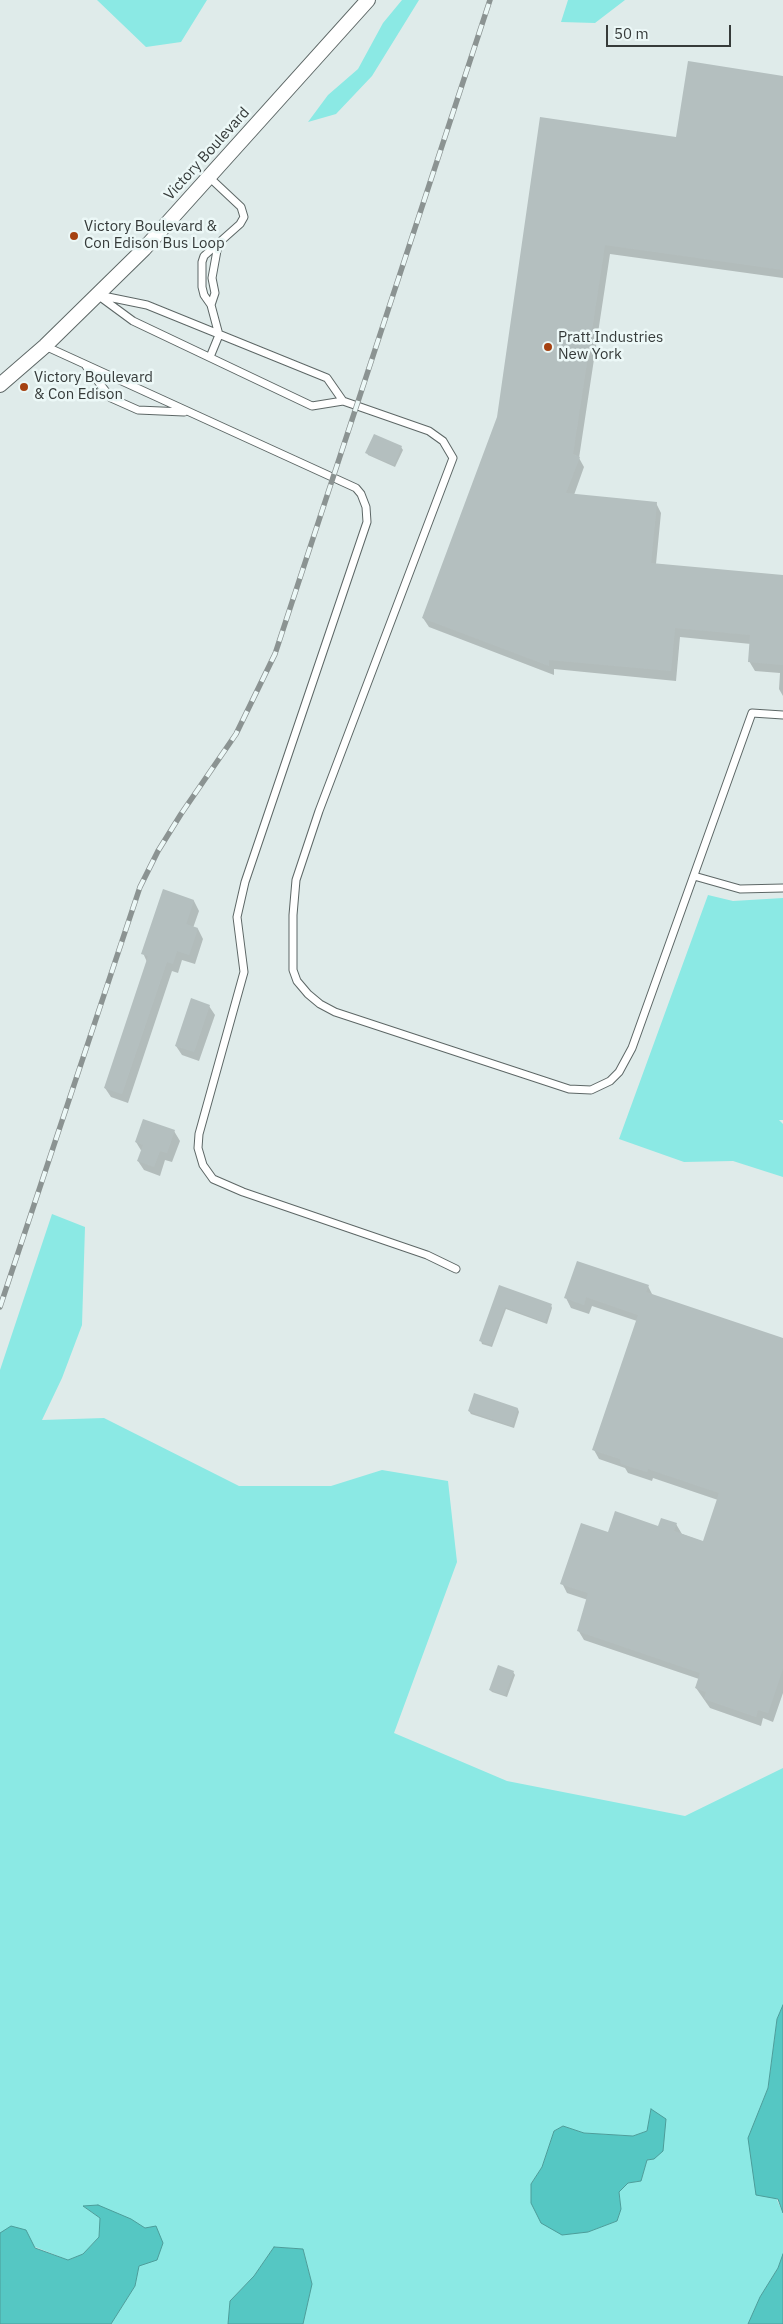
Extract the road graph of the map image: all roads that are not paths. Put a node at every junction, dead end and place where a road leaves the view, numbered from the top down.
1 (368, 0) edge
2 (209, 177) junction
3 (218, 245) junction
4 (99, 296) junction
5 (212, 305) junction
6 (219, 335) junction
7 (45, 346) junction
8 (210, 357) junction
9 (84, 364) junction
10 (0, 385) edge
11 (343, 401) junction
12 (190, 412) junction
13 (783, 716) edge
14 (694, 876) junction
15 (783, 888) edge
16 (456, 1268) dead end

1 - 2 street, Victory Boulevard
2 - 3 lane
2 - 4 street, Victory Boulevard
3 - 5 lane
3 - 5 lane
4 - 6 lane
4 - 7 street, Victory Boulevard
4 - 8 lane
5 - 6 lane
6 - 8 lane
6 - 11 lane
7 - 9 lane
7 - 10 street, Victory Boulevard
8 - 11 lane
9 - 12 lane
9 - 12 lane
11 - 14 lane
12 - 16 lane
13 - 14 lane
14 - 15 lane

